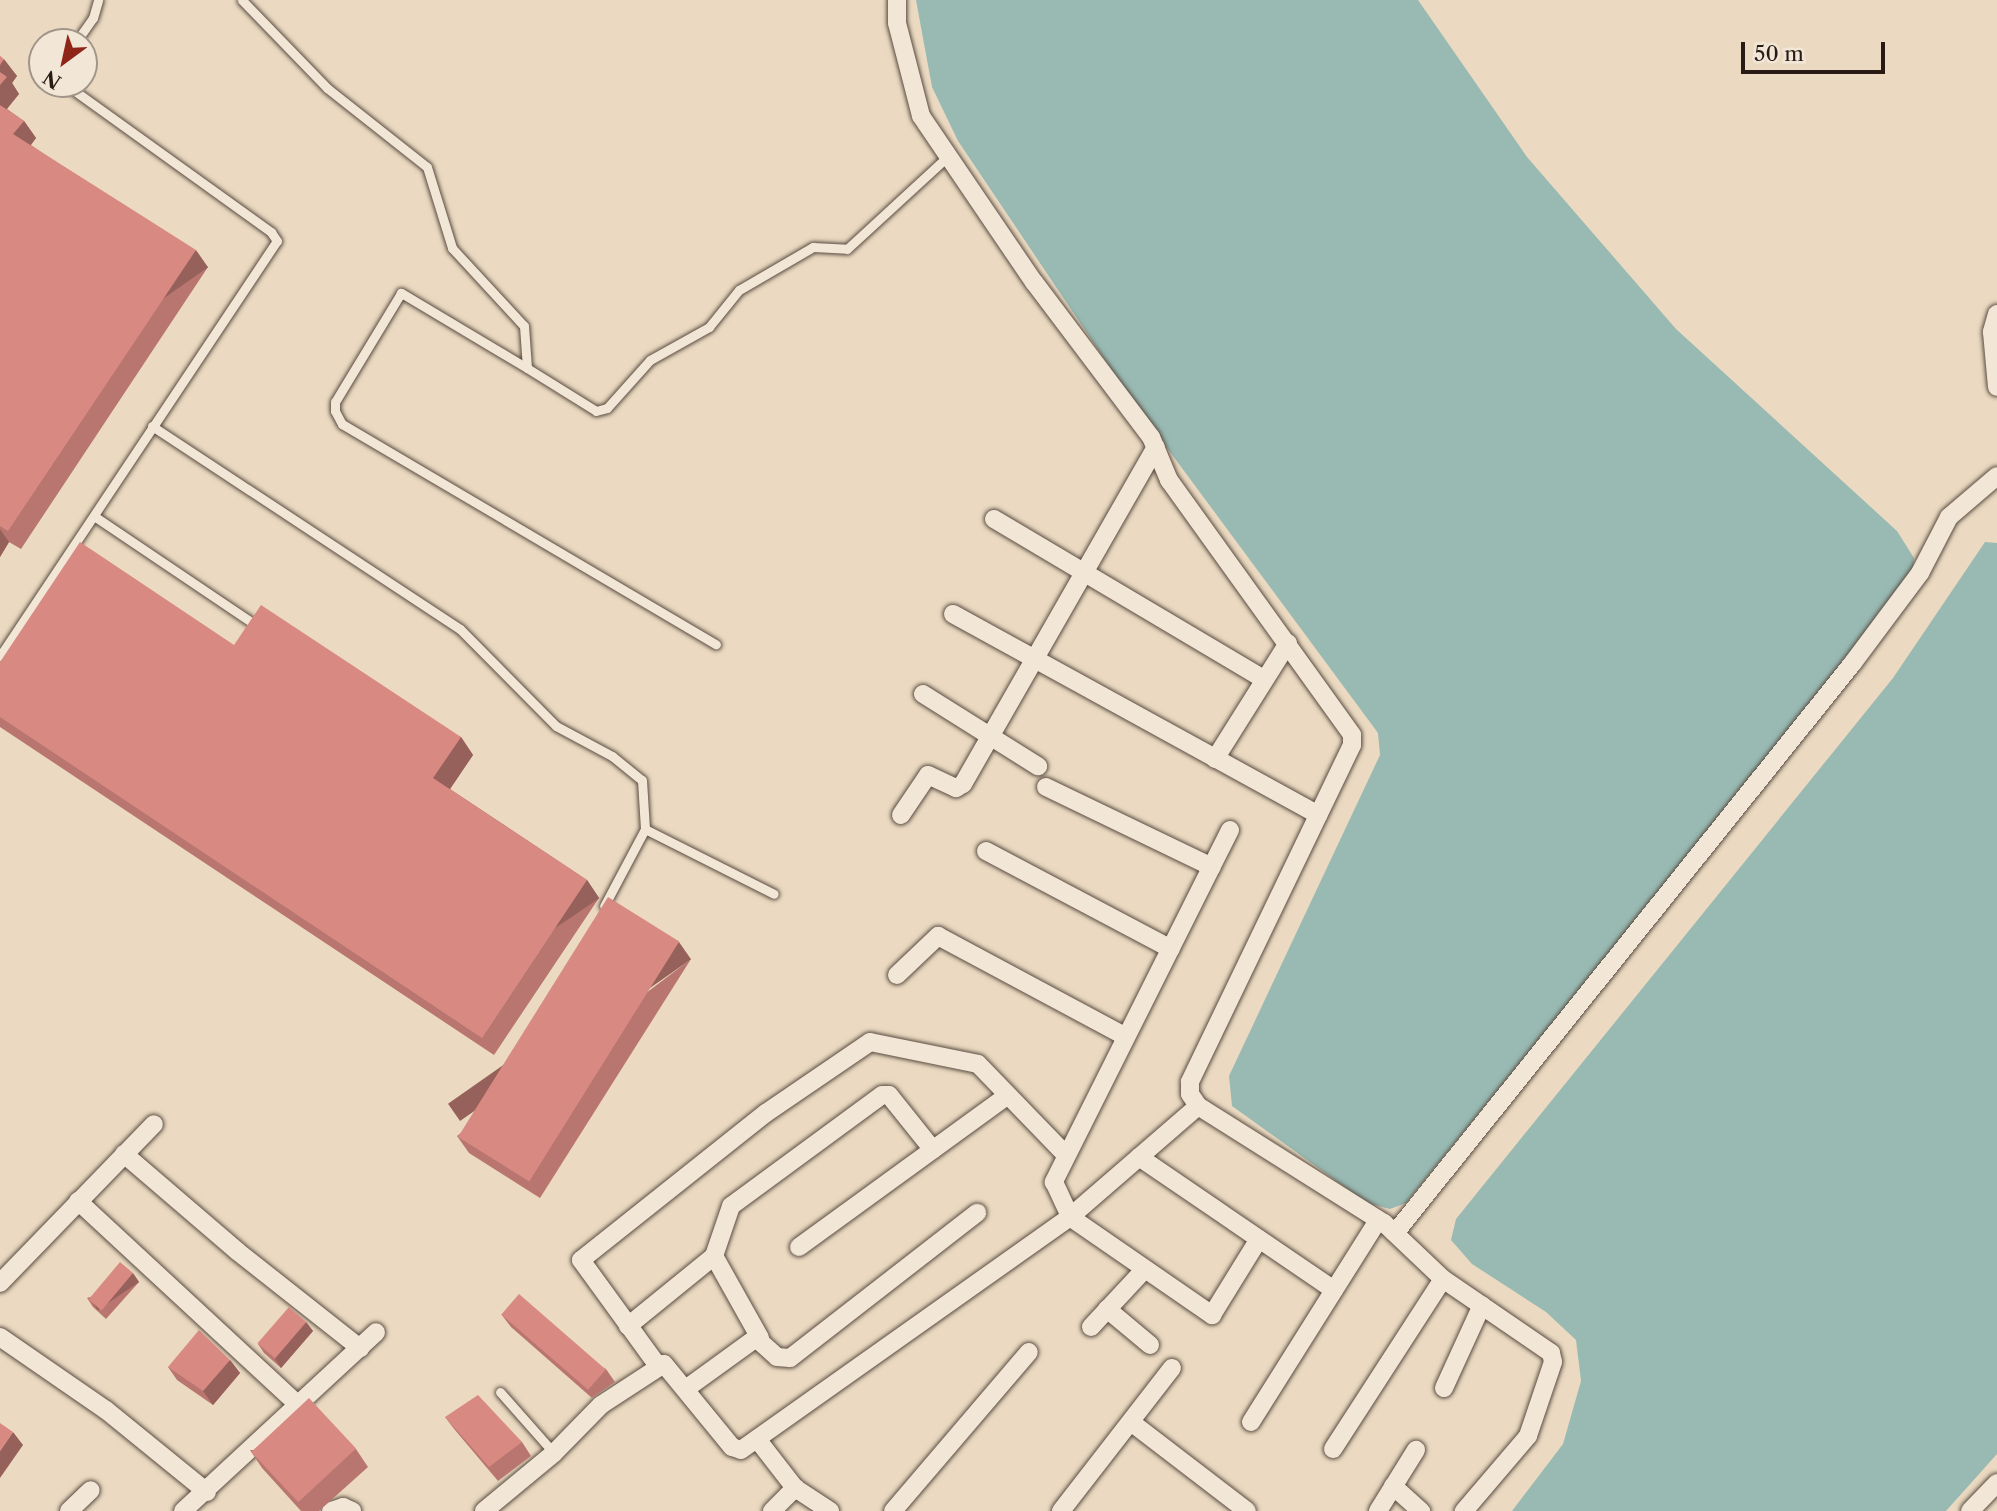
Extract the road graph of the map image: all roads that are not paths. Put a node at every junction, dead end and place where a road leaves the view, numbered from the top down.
1 (98, 0) edge
2 (242, 0) edge
3 (897, 0) edge
4 (86, 28) edge
5 (84, 98) edge
6 (947, 157) junction
7 (1997, 314) edge
8 (527, 368) junction
9 (1997, 387) edge
10 (152, 426) junction
11 (1156, 447) junction
12 (1997, 476) edge
13 (94, 516) junction
14 (994, 519) dead end
15 (1084, 573) junction
16 (953, 614) dead end
17 (254, 624) edge
18 (1287, 643) junction
19 (716, 644) dead end
20 (0, 656) edge
21 (1034, 659) junction
22 (1264, 679) junction
23 (923, 694) dead end
24 (991, 735) junction
25 (1215, 759) junction
26 (1038, 766) dead end
27 (1046, 787) dead end
28 (901, 815) dead end
29 (1318, 815) junction
30 (645, 829) junction
31 (1230, 830) dead end
32 (986, 851) dead end
33 (1212, 867) junction
34 (774, 894) dead end
35 (595, 920) edge
36 (1171, 949) junction
37 (897, 975) dead end
38 (1126, 1037) junction
39 (1008, 1095) junction
40 (1198, 1106) junction
41 (154, 1124) dead end
42 (933, 1150) junction
43 (124, 1154) junction
44 (1066, 1155) junction
45 (1139, 1157) junction
46 (78, 1201) junction
47 (977, 1213) dead end
48 (1070, 1217) junction
49 (1378, 1220) junction
50 (1395, 1233) junction
51 (1259, 1239) junction
52 (799, 1247) dead end
53 (714, 1256) junction
54 (1144, 1270) junction
55 (1443, 1279) junction
56 (0, 1283) edge
57 (1334, 1290) junction
58 (1482, 1305) junction
59 (1107, 1309) junction
60 (628, 1326) junction
61 (1091, 1327) dead end
62 (376, 1332) dead end
63 (0, 1337) edge
64 (760, 1338) junction
65 (1150, 1345) dead end
66 (360, 1348) junction
67 (1029, 1352) dead end
68 (658, 1366) junction
69 (1172, 1368) dead end
70 (687, 1388) junction
71 (1444, 1388) dead end
72 (500, 1392) dead end
73 (299, 1406) junction
74 (1130, 1422) junction
75 (1251, 1422) dead end
76 (757, 1438) junction
77 (1333, 1448) dead end
78 (1416, 1450) dead end
79 (554, 1452) junction
80 (1997, 1483) edge
81 (1393, 1486) junction
82 (795, 1488) junction
83 (90, 1490) dead end
84 (207, 1492) junction
85 (69, 1511) edge
86 (183, 1511) edge
87 (331, 1511) edge
88 (352, 1511) edge
89 (484, 1511) edge
90 (772, 1511) edge
91 (830, 1511) edge
92 (893, 1511) edge
93 (1061, 1511) edge
94 (1247, 1511) edge
95 (1378, 1511) edge
96 (1421, 1511) edge
97 (1464, 1511) edge
98 (1970, 1511) edge

1 - 4 lane
2 - 8 lane
3 - 6 street
5 - 10 lane
6 - 8 lane
6 - 11 street
7 - 9 street
8 - 19 lane
10 - 13 lane
10 - 30 lane
11 - 15 street
11 - 18 street
12 - 50 street
13 - 17 lane
13 - 20 lane
14 - 15 street
15 - 21 street
15 - 22 street
16 - 21 street
18 - 22 street
18 - 29 street
21 - 24 street
21 - 25 street
22 - 25 street
23 - 24 street
24 - 26 street
24 - 28 street
25 - 29 street
27 - 33 street
29 - 40 street
30 - 34 lane
30 - 35 lane
31 - 33 street
32 - 36 street
33 - 36 street
36 - 38 street
37 - 38 street
38 - 44 street
39 - 42 street
39 - 44 street
39 - 60 street
40 - 45 street
40 - 49 street
41 - 43 street
42 - 52 street
42 - 53 street
43 - 46 street
43 - 66 street
44 - 48 street
45 - 48 street
45 - 51 street
46 - 56 street
46 - 73 street
47 - 64 street
48 - 54 street
48 - 76 street
49 - 50 street
49 - 57 street
50 - 55 street
51 - 54 street
51 - 57 street
53 - 60 street
53 - 64 street
54 - 59 street
55 - 58 street
55 - 77 street
57 - 75 street
58 - 71 street
58 - 97 street
59 - 61 street
59 - 65 street
60 - 68 street
62 - 66 street
63 - 84 street
64 - 70 street
66 - 73 street
67 - 92 street
68 - 70 street
68 - 79 street
69 - 74 street
70 - 76 street
72 - 79 lane
73 - 84 street
74 - 93 street
74 - 94 street
76 - 82 street
78 - 81 street
79 - 89 street
80 - 98 street
81 - 95 street
81 - 96 street
82 - 90 street
82 - 91 street
83 - 85 street
84 - 86 street
87 - 88 street

